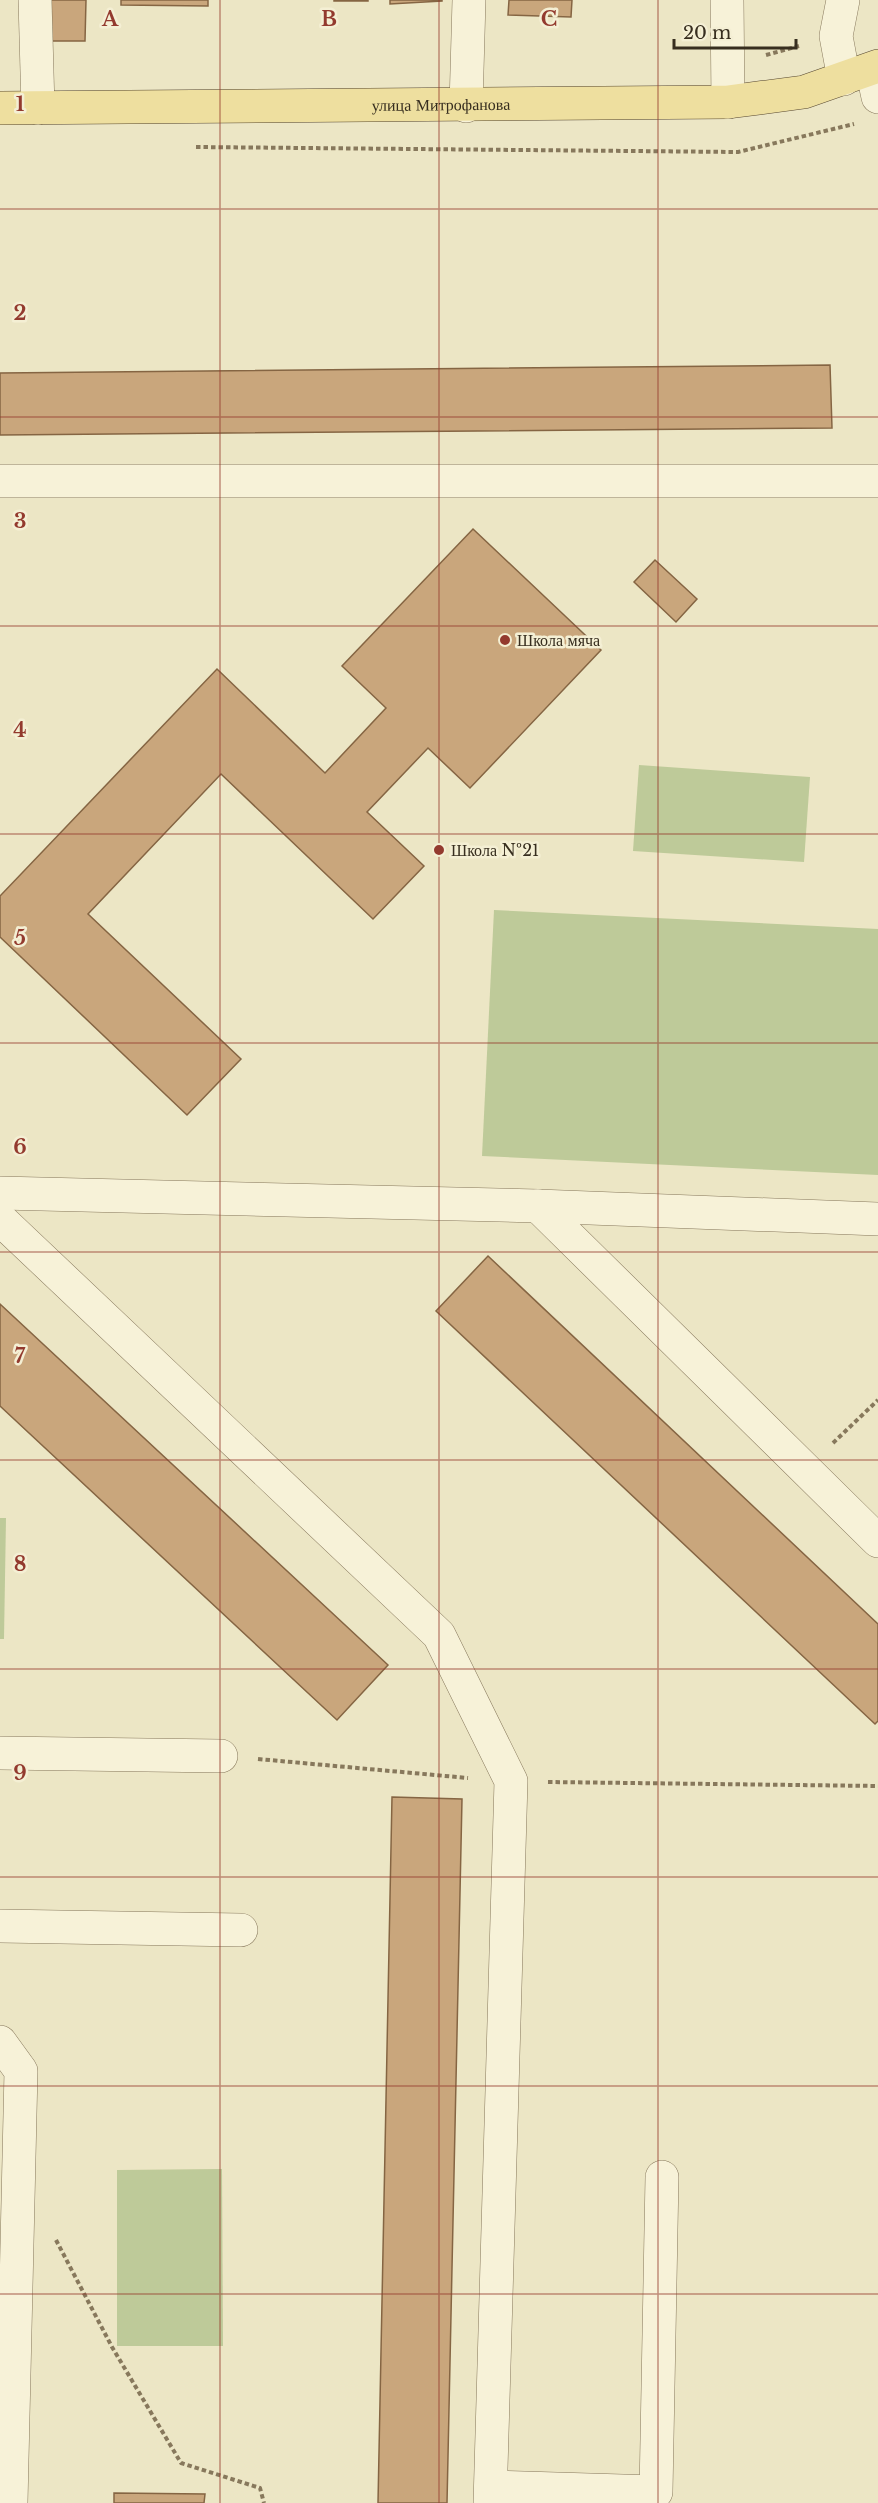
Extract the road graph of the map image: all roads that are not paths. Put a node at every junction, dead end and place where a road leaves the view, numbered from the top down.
1 (35, 0) edge
2 (469, 0) edge
3 (727, 0) edge
4 (843, 0) edge
5 (868, 78) edge
6 (728, 102) junction
7 (466, 106) junction
8 (0, 108) edge
9 (38, 108) junction
10 (878, 481) edge
11 (0, 482) edge
12 (0, 1192) edge
13 (538, 1206) junction
14 (878, 1218) edge
15 (0, 1219) edge
16 (878, 1541) edge
17 (0, 1753) edge
18 (221, 1756) dead end
19 (0, 1926) edge
20 (241, 1930) dead end
21 (0, 2042) edge
22 (662, 2177) dead end
23 (491, 2495) edge
24 (11, 2503) edge

1 - 9 lane
2 - 7 lane
3 - 6 lane
4 - 5 lane
5 - 6 main road, улица Митрофанова
6 - 7 main road, улица Митрофанова
7 - 9 main road, улица Митрофанова
8 - 9 main road, улица Митрофанова
10 - 11 lane
12 - 13 lane
13 - 14 lane
13 - 16 lane
15 - 23 lane
17 - 18 lane
19 - 20 lane
21 - 24 lane
22 - 23 lane

